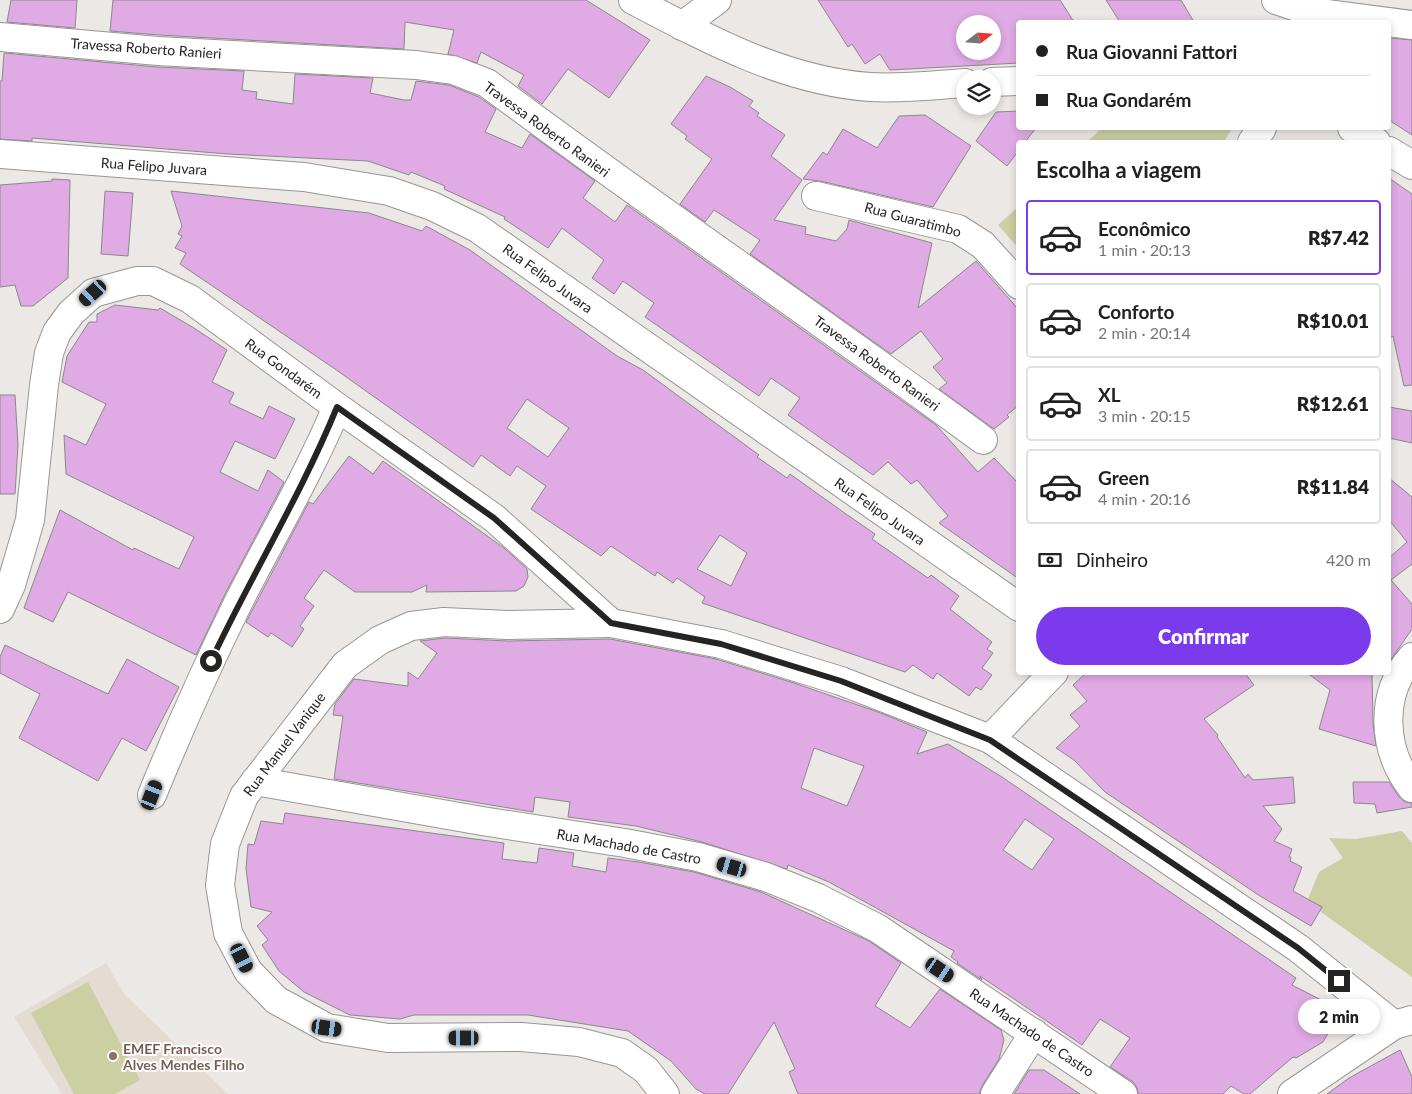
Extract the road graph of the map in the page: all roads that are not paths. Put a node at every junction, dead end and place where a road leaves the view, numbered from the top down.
1 (633, 0) edge
2 (716, 0) edge
3 (1276, 0) edge
4 (1310, 17) edge
5 (1348, 20) edge
6 (1391, 23) edge
7 (1412, 25) edge
8 (682, 26) junction
9 (0, 37) edge
10 (1016, 81) edge
11 (1001, 82) edge
12 (956, 83) edge
13 (1355, 130) edge
14 (1373, 140) edge
15 (1391, 152) edge
16 (0, 154) edge
17 (1412, 165) edge
18 (816, 196) dead end
19 (1016, 282) edge
20 (337, 407) junction
21 (983, 440) dead end
22 (1016, 605) edge
23 (0, 610) edge
24 (611, 623) junction
25 (1412, 658) edge
26 (1051, 675) edge
27 (990, 740) junction
28 (255, 781) junction
29 (1412, 788) edge
30 (152, 795) dead end
31 (1403, 1022) edge
32 (1034, 1034) junction
33 (665, 1094) edge
34 (994, 1094) edge
35 (1123, 1094) edge
36 (1292, 1094) edge

1 - 8 street
2 - 8 street
3 - 4 street
4 - 5 street
6 - 7 street
8 - 12 street
9 - 21 street, Travessa Roberto Ranieri
10 - 11 street
13 - 14 street
15 - 17 street
16 - 22 street, Rua Felipo Juvara
18 - 19 street, Rua Guaratimbo
20 - 23 street, Rua Gondarém
20 - 24 street, Rua Gondarém
20 - 30 street
24 - 27 street
24 - 28 street, Rua Manuel Vanique
25 - 29 street
26 - 27 street
27 - 31 street
28 - 32 street, Rua Machado de Castro
28 - 33 street, Rua Manuel Vanique
31 - 36 street
32 - 34 street
32 - 35 street, Rua Machado de Castro

